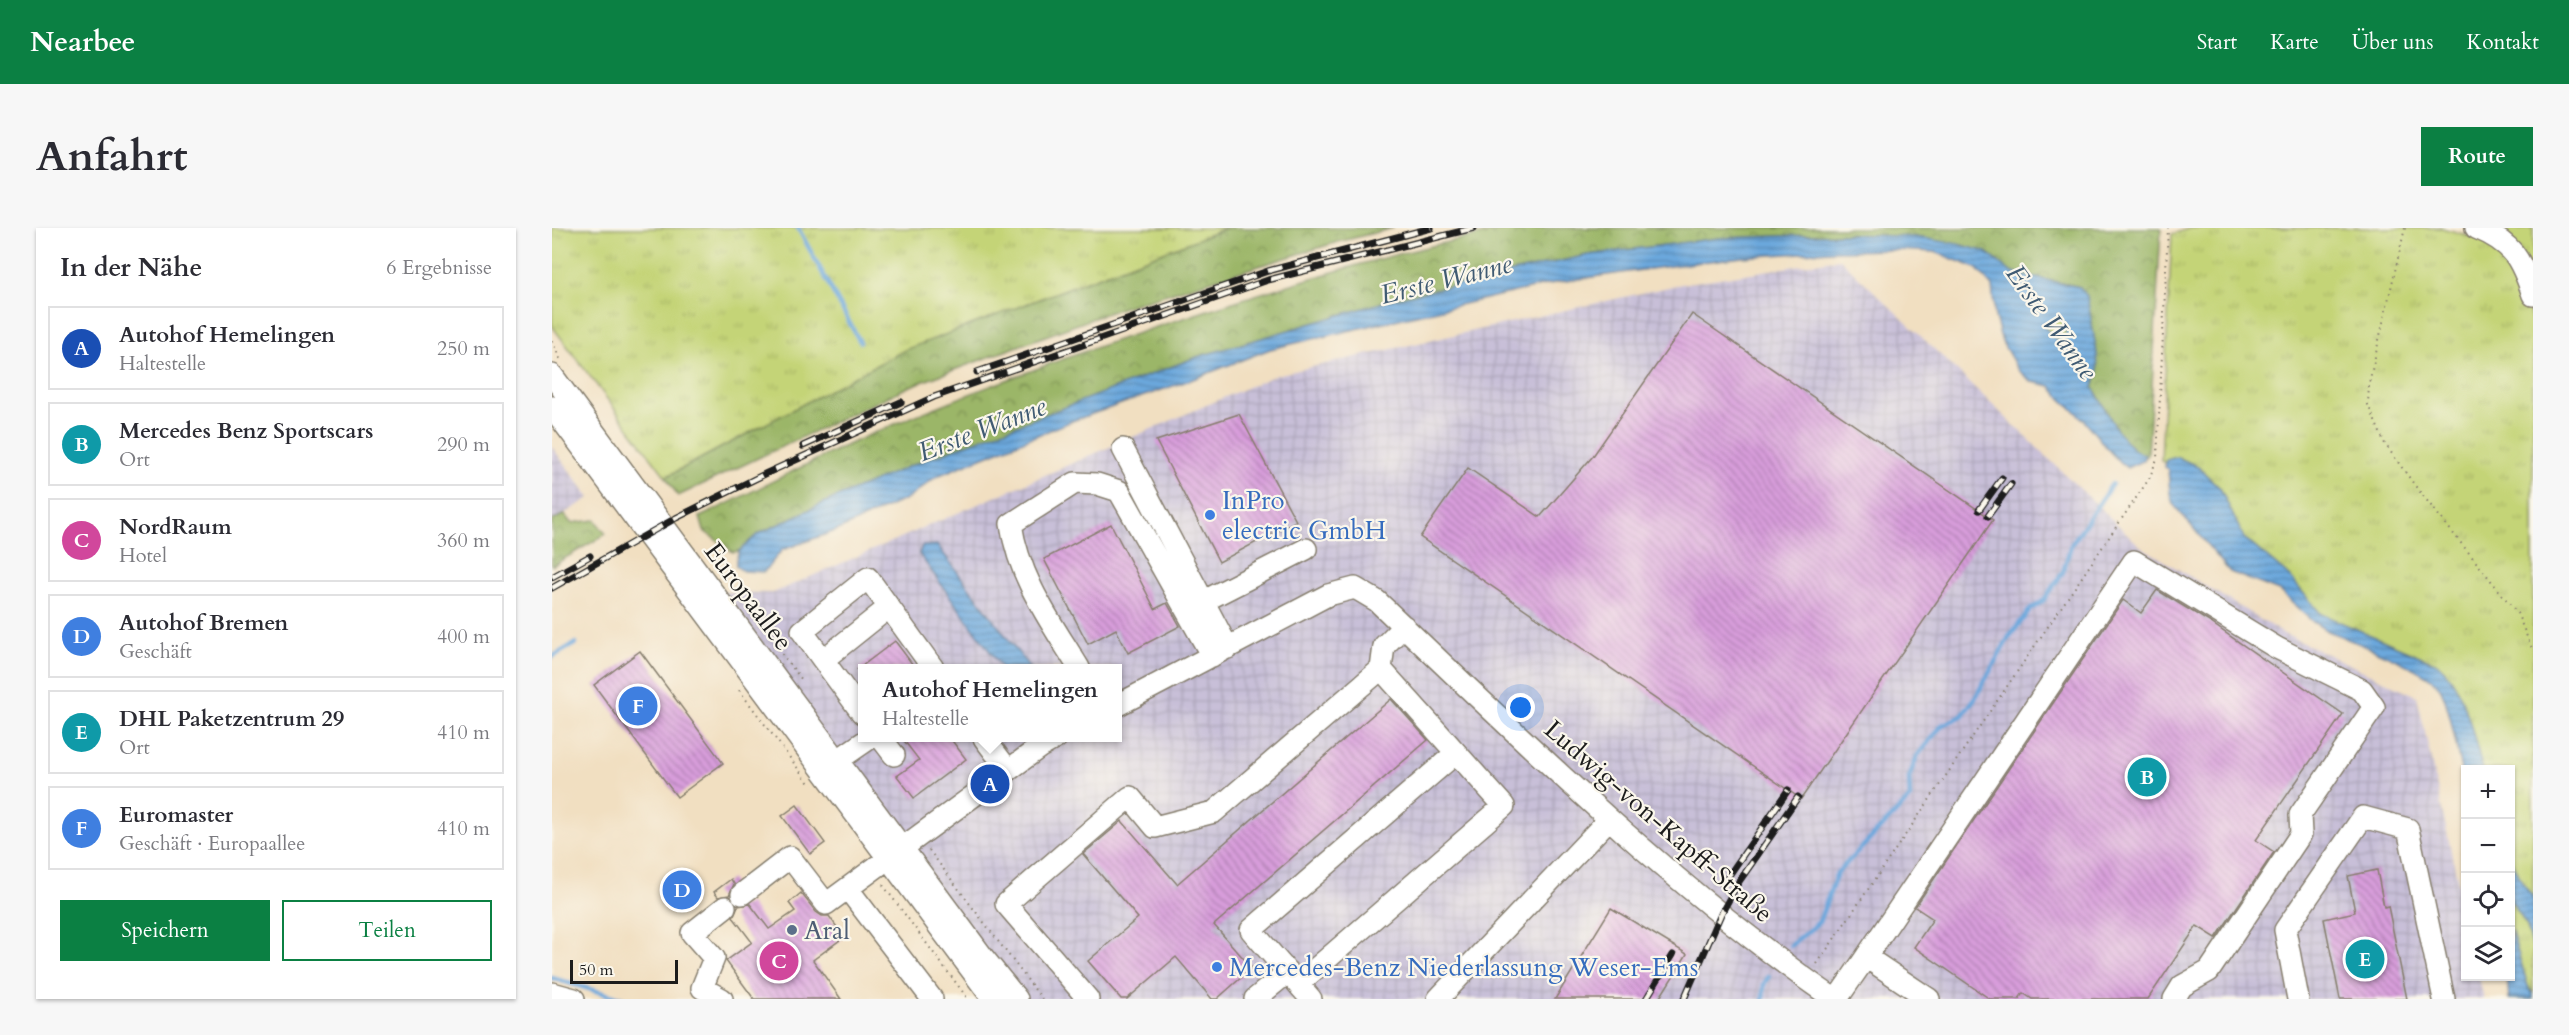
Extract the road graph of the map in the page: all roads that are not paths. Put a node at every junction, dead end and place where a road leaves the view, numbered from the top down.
1 (2476, 228) edge
2 (2533, 295) edge
3 (552, 375) edge
4 (552, 407) edge
5 (1123, 449) dead end
6 (1306, 549) dead end
7 (1204, 602) junction
8 (888, 608) junction
9 (1404, 626) junction
10 (1220, 652) junction
11 (823, 660) junction
12 (929, 664) edge
13 (1076, 664) edge
14 (1381, 669) junction
15 (1122, 703) edge
16 (858, 708) edge
17 (864, 742) edge
18 (884, 742) edge
19 (991, 742) edge
20 (1050, 742) edge
21 (1456, 753) junction
22 (894, 755) dead end
23 (838, 760) junction
24 (1008, 770) junction
25 (1608, 819) junction
26 (903, 848) junction
27 (848, 889) junction
28 (742, 894) dead end
29 (725, 906) dead end
30 (1866, 957) junction
31 (1299, 985) edge
32 (552, 993) edge
33 (574, 999) edge
34 (722, 999) edge
35 (932, 999) edge
36 (993, 999) edge
37 (1017, 999) edge
38 (1088, 999) edge
39 (1255, 999) edge
40 (1438, 999) edge
41 (1836, 999) edge
42 (1929, 999) edge
43 (2174, 999) edge
44 (2298, 999) edge
45 (2444, 999) edge

1 - 2 street
3 - 23 street, Europaallee
4 - 26 street, Europaallee
5 - 7 street
6 - 7 street
7 - 10 street
8 - 11 street
8 - 11 street
8 - 12 street
9 - 10 street, Ludwig-von-Kapff-Straße
9 - 14 street
9 - 25 street, Ludwig-von-Kapff-Straße
10 - 13 street
10 - 15 street, Ludwig-von-Kapff-Straße
11 - 16 street
14 - 21 street
14 - 38 street
17 - 23 street
18 - 22 street
19 - 24 street
20 - 24 street
21 - 31 street
21 - 31 street
23 - 26 street, Europaallee
24 - 26 street
25 - 40 street
25 - 41 street, Ludwig-von-Kapff-Straße
26 - 27 street
26 - 36 street, Europaallee
26 - 37 street, Europaallee
27 - 28 street
27 - 35 street
29 - 34 street
30 - 41 street
30 - 42 street
30 - 43 street
31 - 39 street
32 - 33 street
44 - 45 street

